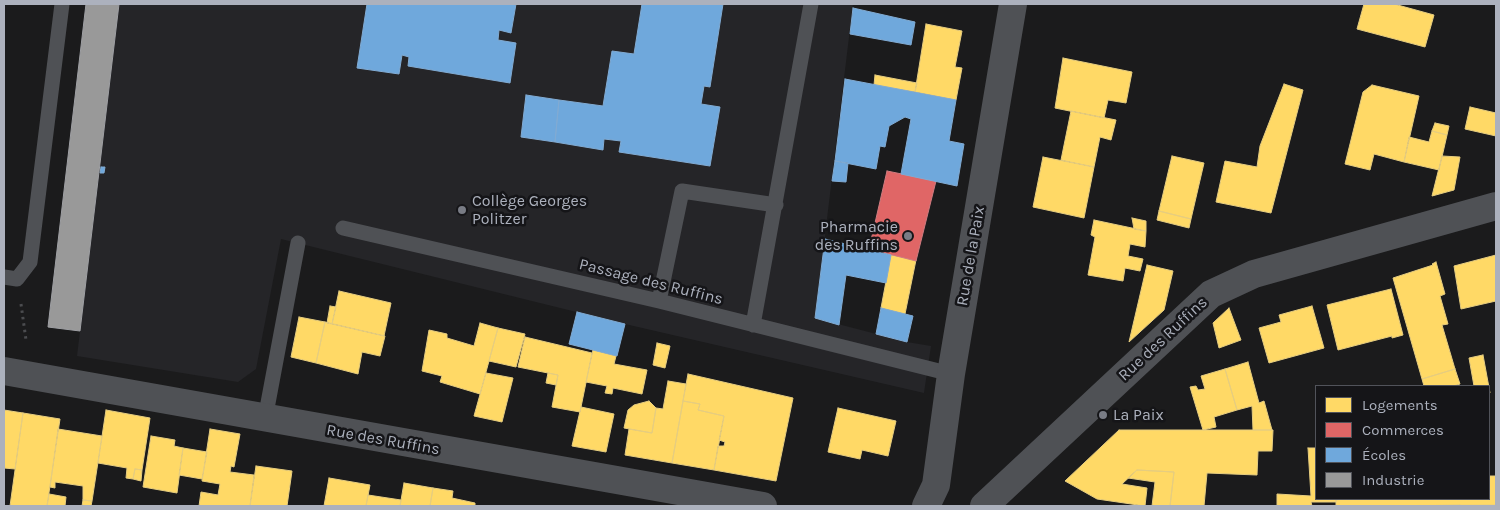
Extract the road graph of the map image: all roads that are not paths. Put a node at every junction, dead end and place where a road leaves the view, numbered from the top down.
1 (62, 4) edge
2 (811, 4) edge
3 (1013, 4) edge
4 (776, 205) junction
5 (1496, 206) edge
6 (343, 228) dead end
7 (298, 243) dead end
8 (11, 278) edge
9 (659, 301) junction
10 (753, 325) junction
11 (4, 371) edge
12 (951, 374) junction
13 (265, 419) junction
14 (763, 506) edge
15 (926, 506) edge
16 (984, 506) edge

1 - 8 lane
2 - 4 lane
3 - 12 street, Rue de la Paix
4 - 9 lane
4 - 10 lane
5 - 16 street, Rue des Ruffins
6 - 9 lane, Passage des Ruffins
7 - 13 lane
9 - 10 lane, Passage des Ruffins
10 - 12 lane, Passage des Ruffins
11 - 13 street, Rue des Ruffins
12 - 15 street, Rue de la Paix
13 - 14 street, Rue des Ruffins

